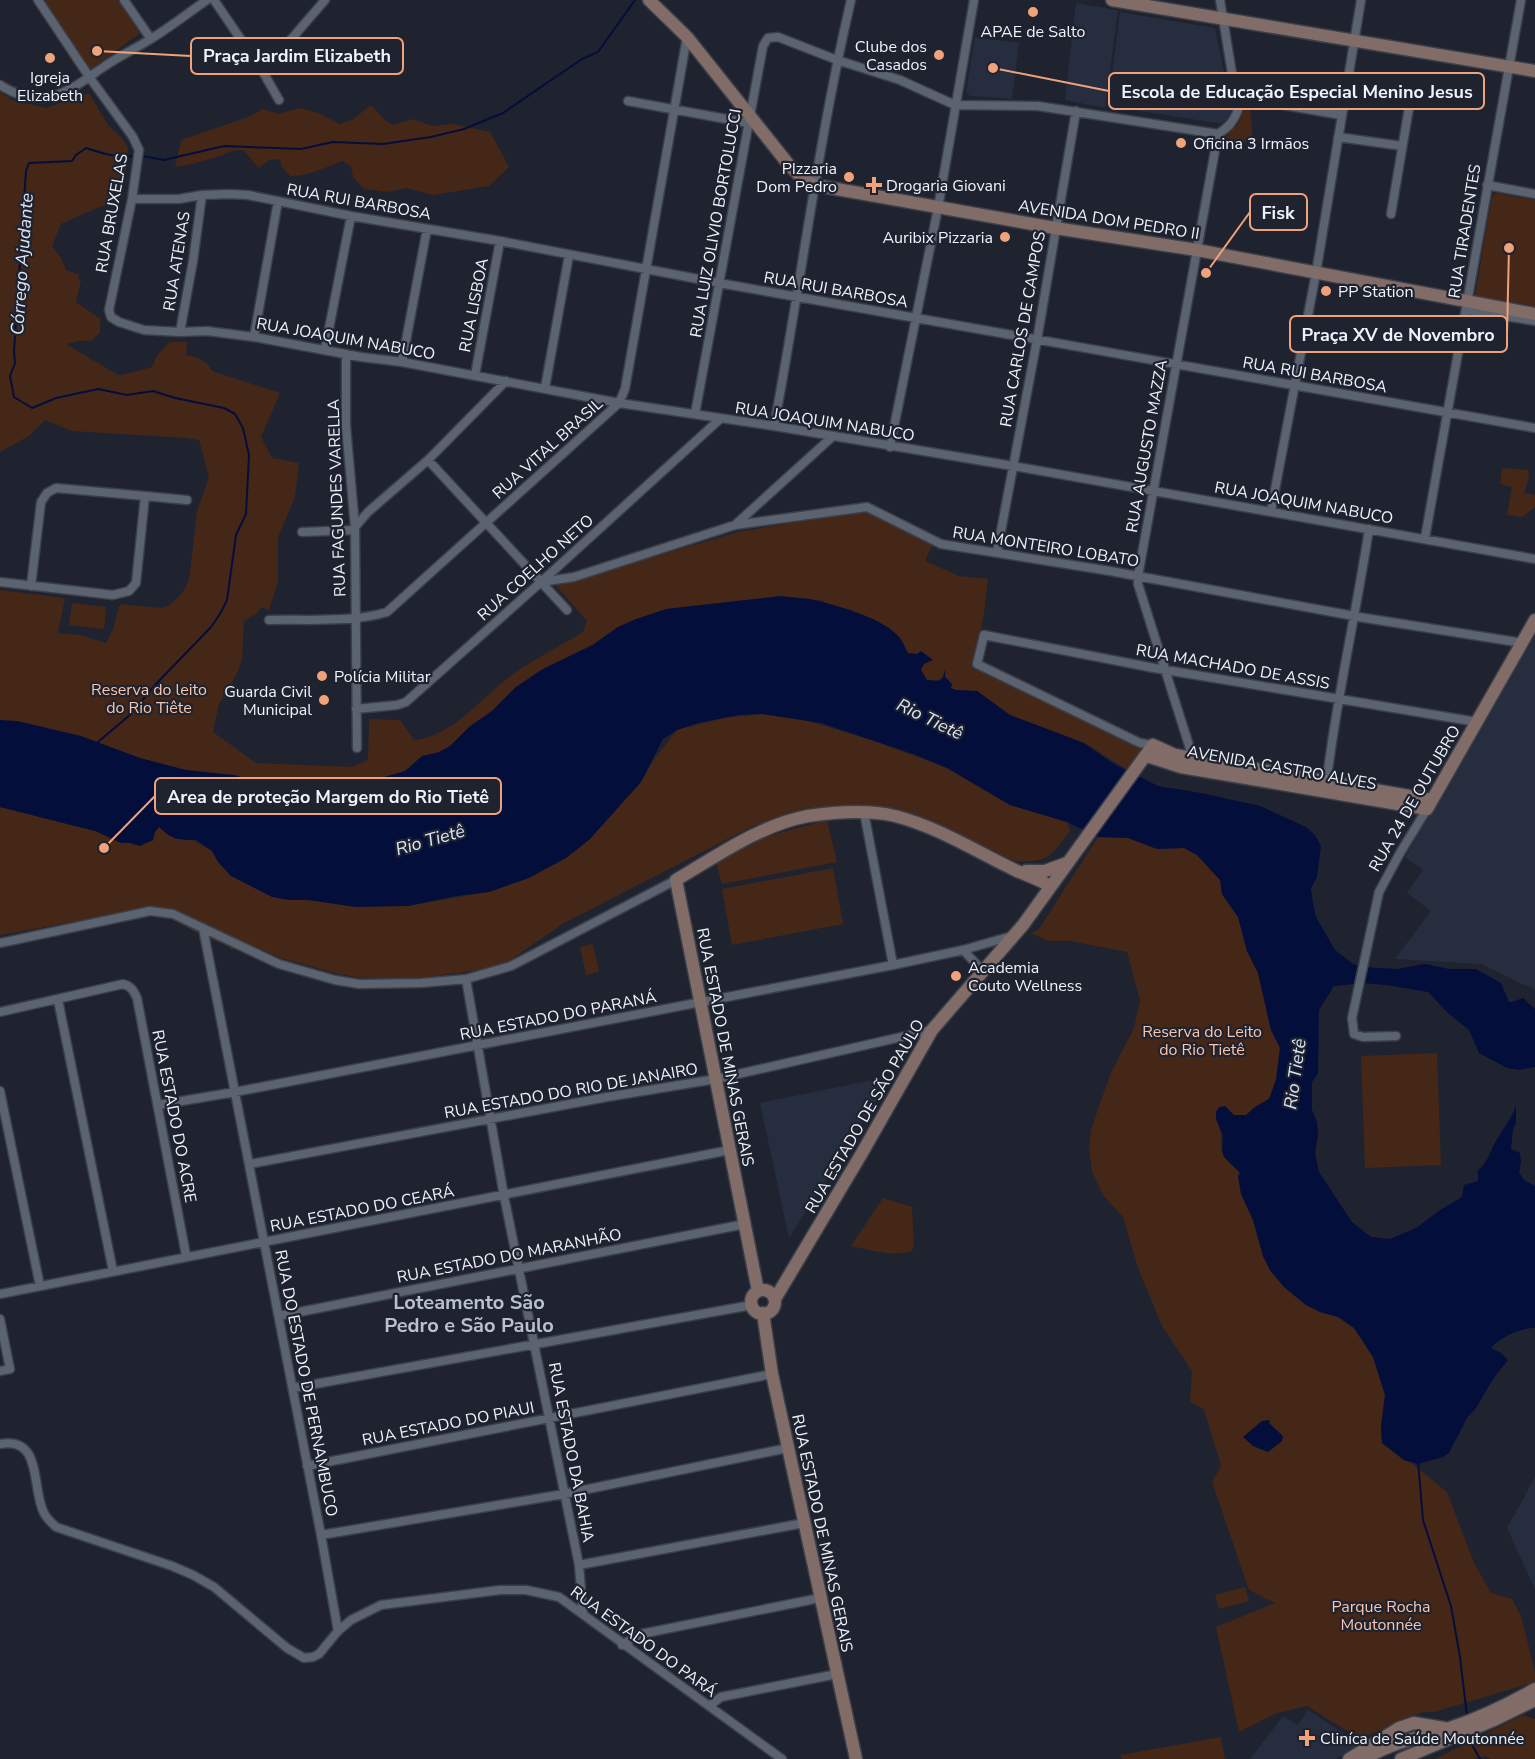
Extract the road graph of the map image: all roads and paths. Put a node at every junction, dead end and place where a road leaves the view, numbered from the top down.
1 (38, 0) edge
2 (124, 0) edge
3 (207, 0) edge
4 (214, 0) edge
5 (325, 0) edge
6 (649, 0) edge
7 (851, 0) edge
8 (974, 0) edge
9 (1112, 0) edge
10 (1220, 0) edge
11 (1361, 0) edge
12 (1521, 0) edge
13 (1223, 18) junction
14 (687, 37) junction
15 (151, 39) junction
16 (1354, 40) junction
17 (837, 60) junction
18 (1509, 66) junction
19 (1535, 71) edge
20 (263, 72) junction
21 (90, 78) junction
22 (0, 86) edge
23 (1237, 97) junction
24 (279, 100) dead end
25 (628, 101) dead end
26 (1410, 102) dead end
27 (955, 105) junction
28 (674, 109) junction
29 (1076, 111) junction
30 (1341, 115) junction
31 (749, 119) junction
32 (1218, 134) junction
33 (1338, 137) junction
34 (1402, 146) junction
35 (814, 185) junction
36 (1487, 185) junction
37 (1535, 194) edge
38 (202, 195) junction
39 (132, 199) junction
40 (278, 201) junction
41 (938, 207) junction
42 (1391, 214) dead end
43 (351, 216) junction
44 (1055, 228) junction
45 (427, 229) junction
46 (501, 241) junction
47 (1197, 250) junction
48 (569, 255) junction
49 (647, 270) junction
50 (1316, 273) junction
51 (719, 284) junction
52 (795, 297) junction
53 (1468, 306) junction
54 (1535, 314) edge
55 (111, 317) joint
56 (916, 318) junction
57 (1535, 321) edge
58 (180, 332) junction
59 (254, 337) junction
60 (1037, 340) junction
61 (325, 349) junction
62 (346, 354) junction
63 (402, 362) junction
64 (1176, 364) junction
65 (475, 375) junction
66 (506, 381) junction
67 (1295, 386) junction
68 (545, 388) junction
69 (620, 403) junction
70 (1448, 413) junction
71 (695, 414) junction
72 (720, 419) junction
73 (774, 426) junction
74 (1535, 428) edge
75 (832, 436) junction
76 (890, 447) junction
77 (428, 460) junction
78 (1013, 466) junction
79 (1153, 492) junction
80 (145, 496) junction
81 (187, 500) dead end
82 (1271, 511) junction
83 (486, 524) junction
84 (735, 525) junction
85 (355, 529) junction
86 (1369, 529) junction
87 (302, 532) dead end
88 (1425, 538) junction
89 (997, 552) junction
90 (1535, 559) edge
91 (1138, 576) junction
92 (0, 582) edge
93 (541, 582) junction
94 (31, 586) junction
95 (567, 610) dead end
96 (1354, 616) junction
97 (355, 618) junction
98 (269, 620) dead end
99 (1535, 620) edge
100 (984, 635) joint
101 (1523, 643) junction
102 (1166, 669) junction
103 (1339, 699) junction
104 (356, 709) junction
105 (1477, 722) junction
106 (357, 748) dead end
107 (1146, 756) junction
108 (1193, 758) junction
109 (1326, 788) junction
110 (1430, 805) junction
111 (864, 812) junction
112 (1068, 862) junction
113 (1017, 871) junction
114 (1044, 871) junction
115 (676, 880) junction
116 (1052, 883) junction
117 (203, 928) junction
118 (1012, 936) junction
119 (0, 943) edge
120 (963, 950) junction
121 (893, 965) junction
122 (982, 970) junction
123 (466, 979) junction
124 (58, 1000) junction
125 (699, 1003) junction
126 (0, 1012) edge
127 (932, 1030) junction
128 (1396, 1036) dead end
129 (477, 1045) junction
130 (716, 1078) junction
131 (0, 1091) edge
132 (235, 1092) junction
133 (158, 1105) junction
134 (492, 1119) junction
135 (730, 1150) junction
136 (250, 1164) junction
137 (504, 1196) junction
138 (745, 1224) junction
139 (264, 1242) junction
140 (186, 1255) junction
141 (520, 1268) junction
142 (113, 1271) junction
143 (40, 1286) junction
144 (758, 1291) junction
145 (0, 1294) edge
146 (774, 1299) junction
147 (752, 1305) junction
148 (764, 1313) junction
149 (279, 1316) junction
150 (0, 1319) edge
151 (536, 1344) junction
152 (0, 1371) edge
153 (772, 1374) junction
154 (292, 1388) junction
155 (549, 1419) junction
156 (0, 1444) edge
157 (788, 1448) junction
158 (307, 1466) junction
159 (564, 1494) junction
160 (804, 1523) junction
161 (321, 1535) junction
162 (579, 1565) junction
163 (820, 1598) junction
164 (583, 1613) junction
165 (338, 1631) junction
166 (622, 1645) junction
167 (837, 1674) junction
168 (1535, 1689) edge
169 (1535, 1700) edge
170 (709, 1706) junction
171 (1422, 1730) junction
172 (1403, 1758) edge
173 (782, 1759) edge
174 (856, 1759) edge
175 (1349, 1759) edge
176 (1365, 1759) edge

1 - 21 street, RUA BRUXELAS
2 - 15 street
3 - 15 street
4 - 20 street
5 - 20 street
6 - 14 street, AVENIDA DOM PEDRO II
7 - 17 street
8 - 27 street
9 - 13 street
10 - 13 street
11 - 16 street
12 - 18 street, RUA TIRADENTES
13 - 16 street
13 - 23 street
14 - 28 street, RUA VITAL BRASIL
14 - 31 street, AVENIDA DOM PEDRO II
15 - 21 street
16 - 18 street
16 - 30 street
17 - 27 street
17 - 31 street, RUA LUIZ OLIVIO BORTOLUCCI
17 - 35 street
18 - 19 street
18 - 36 street, RUA TIRADENTES
20 - 24 street
21 - 22 street
21 - 39 street, RUA BRUXELAS
23 - 30 street
23 - 32 street
25 - 28 street
26 - 34 street
27 - 29 street
27 - 41 street
28 - 31 street
28 - 49 street, RUA VITAL BRASIL
29 - 32 street
29 - 44 street, RUA CARLOS DE CAMPOS
30 - 33 street
31 - 35 street, AVENIDA DOM PEDRO II
31 - 51 street, RUA LUIZ OLIVIO BORTOLUCCI
32 - 47 street, RUA AUGUSTO MAZZA
33 - 34 street
33 - 50 street
34 - 42 street
35 - 41 street, AVENIDA DOM PEDRO II
35 - 52 street
36 - 37 street
36 - 53 street, RUA TIRADENTES
38 - 39 street, RUA RUI BARBOSA
38 - 40 street, RUA RUI BARBOSA
38 - 58 street, RUA ATENAS
39 - 55 street, RUA BRUXELAS
40 - 43 street, RUA RUI BARBOSA
40 - 59 street
41 - 44 street, AVENIDA DOM PEDRO II
41 - 56 street
43 - 45 street, RUA RUI BARBOSA
43 - 61 street
44 - 47 street, AVENIDA DOM PEDRO II
44 - 60 street, RUA CARLOS DE CAMPOS
45 - 46 street, RUA RUI BARBOSA
45 - 63 street
46 - 48 street, RUA RUI BARBOSA
46 - 65 street, RUA LISBOA
47 - 50 street, AVENIDA DOM PEDRO II
47 - 64 street, RUA AUGUSTO MAZZA
48 - 49 street, RUA RUI BARBOSA
48 - 68 street
49 - 51 street, RUA RUI BARBOSA
49 - 69 street, RUA VITAL BRASIL
50 - 53 street, AVENIDA DOM PEDRO II
50 - 67 street
51 - 52 street, RUA RUI BARBOSA
51 - 71 street, RUA LUIZ OLIVIO BORTOLUCCI
52 - 56 street, RUA RUI BARBOSA
52 - 73 street
53 - 54 street, AVENIDA DOM PEDRO II
53 - 57 street
53 - 70 street, RUA TIRADENTES
55 - 58 street, RUA JOAQUIM NABUCO
56 - 60 street, RUA RUI BARBOSA
56 - 76 street
58 - 59 street, RUA JOAQUIM NABUCO
59 - 61 street, RUA JOAQUIM NABUCO
60 - 64 street, RUA RUI BARBOSA
60 - 78 street, RUA CARLOS DE CAMPOS
61 - 62 street, RUA JOAQUIM NABUCO
62 - 63 street, RUA JOAQUIM NABUCO
62 - 85 street, RUA FAGUNDES VARELLA
63 - 65 street, RUA JOAQUIM NABUCO
64 - 67 street, RUA RUI BARBOSA
64 - 79 street, RUA AUGUSTO MAZZA
65 - 66 street, RUA JOAQUIM NABUCO
66 - 68 street, RUA JOAQUIM NABUCO
66 - 77 street
67 - 70 street, RUA RUI BARBOSA
67 - 82 street
68 - 69 street, RUA JOAQUIM NABUCO
69 - 71 street, RUA JOAQUIM NABUCO
69 - 83 street, RUA VITAL BRASIL
70 - 74 street, RUA RUI BARBOSA
70 - 88 street, RUA TIRADENTES
71 - 72 street, RUA JOAQUIM NABUCO
72 - 73 street, RUA JOAQUIM NABUCO
72 - 93 street, RUA COELHO NETO
73 - 75 street, RUA JOAQUIM NABUCO
75 - 76 street, RUA JOAQUIM NABUCO
75 - 84 street
76 - 78 street, RUA JOAQUIM NABUCO
77 - 83 street
77 - 85 street
78 - 79 street, RUA JOAQUIM NABUCO
78 - 89 street, RUA CARLOS DE CAMPOS
79 - 82 street, RUA JOAQUIM NABUCO
79 - 91 street, RUA AUGUSTO MAZZA
80 - 81 street
80 - 94 street
80 - 94 street
82 - 86 street, RUA JOAQUIM NABUCO
83 - 93 street
83 - 97 street, RUA VITAL BRASIL
84 - 89 street, RUA MONTEIRO LOBATO
84 - 93 street, RUA MONTEIRO LOBATO
85 - 87 street
85 - 97 street, RUA FAGUNDES VARELLA
86 - 88 street, RUA JOAQUIM NABUCO
86 - 96 street
88 - 90 street, RUA JOAQUIM NABUCO
89 - 91 street, RUA MONTEIRO LOBATO
91 - 96 street, RUA MONTEIRO LOBATO
91 - 102 street, RUA AUGUSTO MAZZA
92 - 94 street
93 - 95 street
93 - 104 street, RUA COELHO NETO
96 - 101 street, RUA MONTEIRO LOBATO
96 - 103 street
97 - 98 street, RUA VITAL BRASIL
97 - 104 street, RUA FAGUNDES VARELLA
99 - 101 street, RUA 24 DE OUTUBRO
100 - 102 street, RUA MACHADO DE ASSIS
100 - 107 street, AVENIDA CASTRO ALVES
101 - 105 street, RUA 24 DE OUTUBRO
102 - 103 street, RUA MACHADO DE ASSIS
102 - 108 street, RUA AUGUSTO MAZZA
103 - 105 street, RUA MACHADO DE ASSIS
103 - 109 street
104 - 106 street, RUA FAGUNDES VARELLA
105 - 110 street, RUA 24 DE OUTUBRO
107 - 108 street, AVENIDA CASTRO ALVES
107 - 109 street, AVENIDA CASTRO ALVES
107 - 112 street, RUA ESTADO DE SÃO PAULO
108 - 109 street, AVENIDA CASTRO ALVES
109 - 110 street, AVENIDA CASTRO ALVES
110 - 128 street, RUA 24 DE OUTUBRO
111 - 113 street
111 - 115 street
111 - 121 street
112 - 114 street
112 - 116 street, RUA ESTADO DE SÃO PAULO
113 - 114 street
113 - 116 street
114 - 116 street
115 - 123 street
115 - 125 street, RUA ESTADO DE MINAS GERAIS
116 - 118 street, RUA ESTADO DE SÃO PAULO
117 - 119 street
117 - 123 street
117 - 132 street, RUA DO ESTADO DE PERNAMBUCO
118 - 120 street, RUA ESTADO DO PARANÁ
118 - 122 street, RUA ESTADO DE SÃO PAULO
120 - 121 street, RUA ESTADO DO PARANÁ
120 - 122 street
121 - 125 street, RUA ESTADO DO PARANÁ
122 - 127 street, RUA ESTADO DE SÃO PAULO
123 - 129 street, RUA ESTADO DA BAHIA
124 - 126 street
124 - 133 street, RUA ESTADO DO ACRE
124 - 142 street
125 - 129 street, RUA ESTADO DO PARANÁ
125 - 130 street, RUA ESTADO DE MINAS GERAIS
127 - 130 street, RUA ESTADO DO RIO DE JANAIRO
127 - 146 street, RUA ESTADO DE SÃO PAULO
129 - 132 street, RUA ESTADO DO PARANÁ
129 - 134 street, RUA ESTADO DA BAHIA
130 - 134 street, RUA ESTADO DO RIO DE JANAIRO
130 - 135 street, RUA ESTADO DE MINAS GERAIS
131 - 143 street
132 - 133 street, RUA ESTADO DO PARANÁ
132 - 136 street, RUA DO ESTADO DE PERNAMBUCO
133 - 140 street, RUA ESTADO DO ACRE
134 - 136 street, RUA ESTADO DO RIO DE JANAIRO
134 - 137 street, RUA ESTADO DA BAHIA
135 - 137 street, RUA ESTADO DO CEARÁ
135 - 138 street, RUA ESTADO DE MINAS GERAIS
136 - 139 street, RUA DO ESTADO DE PERNAMBUCO
137 - 139 street, RUA ESTADO DO CEARÁ
137 - 141 street, RUA ESTADO DA BAHIA
138 - 141 street, RUA ESTADO DO MARANHÃO
138 - 144 street, RUA ESTADO DE MINAS GERAIS
139 - 140 street, RUA ESTADO DO CEARÁ
139 - 149 street, RUA DO ESTADO DE PERNAMBUCO
140 - 142 street, RUA ESTADO DO CEARÁ
141 - 149 street, RUA ESTADO DO MARANHÃO
141 - 151 street, RUA ESTADO DA BAHIA
142 - 143 street, RUA ESTADO DO CEARÁ
143 - 145 street, RUA ESTADO DO CEARÁ
144 - 146 street
144 - 147 street
146 - 148 street
147 - 148 street
147 - 151 street
148 - 153 street, RUA ESTADO DE MINAS GERAIS
149 - 154 street, RUA DO ESTADO DE PERNAMBUCO
150 - 152 street
151 - 154 street
151 - 155 street, RUA ESTADO DA BAHIA
153 - 155 street, RUA ESTADO DO PIAUI
153 - 157 street, RUA ESTADO DE MINAS GERAIS
154 - 158 street, RUA DO ESTADO DE PERNAMBUCO
155 - 158 street, RUA ESTADO DO PIAUI
155 - 159 street, RUA ESTADO DA BAHIA
156 - 165 street, RUA ESTADO DO PARÁ
157 - 159 street
157 - 160 street, RUA ESTADO DE MINAS GERAIS
158 - 161 street, RUA DO ESTADO DE PERNAMBUCO
159 - 161 street
159 - 162 street, RUA ESTADO DA BAHIA
160 - 162 street
160 - 163 street, RUA ESTADO DE MINAS GERAIS
161 - 165 street, RUA DO ESTADO DE PERNAMBUCO
162 - 164 street, RUA ESTADO DA BAHIA
163 - 166 street
163 - 167 street, RUA ESTADO DE MINAS GERAIS
164 - 165 street, RUA ESTADO DO PARÁ
164 - 166 street, RUA ESTADO DO PARÁ
166 - 170 street, RUA ESTADO DO PARÁ
167 - 170 street
167 - 174 street, RUA ESTADO DE MINAS GERAIS
168 - 171 street
169 - 172 street
170 - 173 street, RUA ESTADO DO PARÁ
171 - 172 street
171 - 175 street
171 - 176 street

